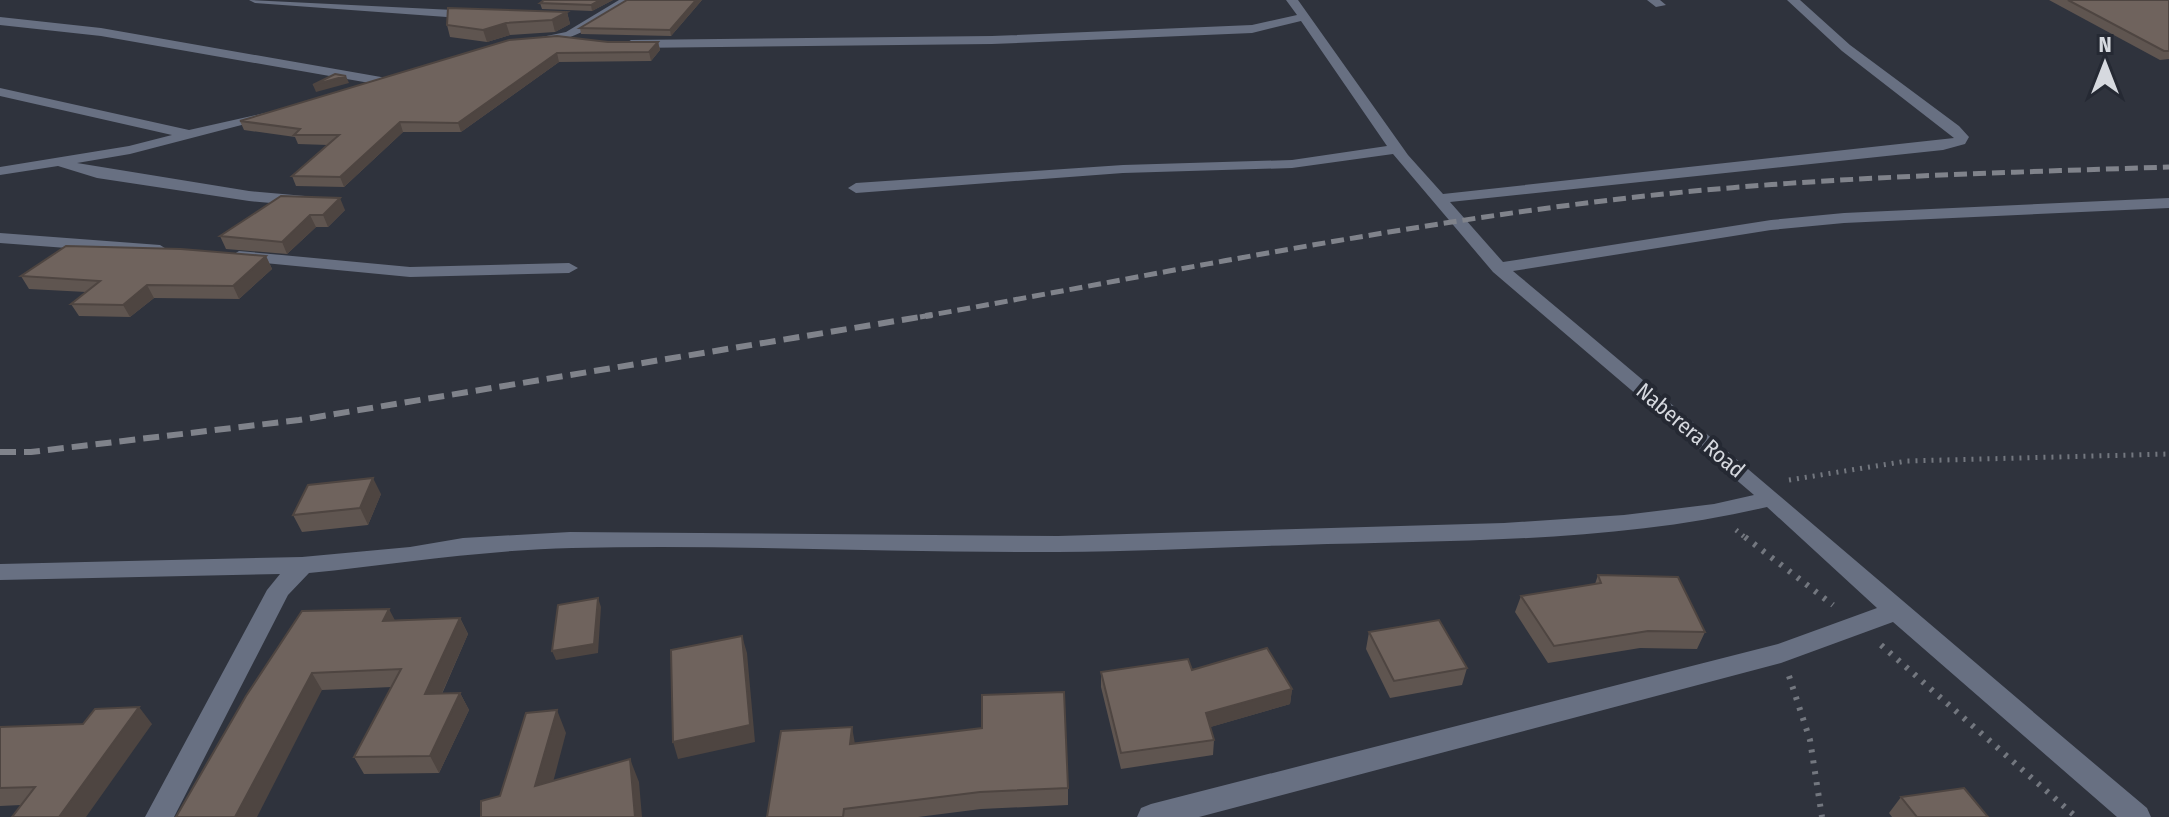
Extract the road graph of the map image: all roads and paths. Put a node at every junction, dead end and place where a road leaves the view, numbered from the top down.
1 (255, 0) edge
2 (627, 0) edge
3 (1292, 0) edge
4 (1793, 0) edge
5 (493, 15) edge
6 (1302, 17) junction
7 (568, 18) edge
8 (599, 18) junction
9 (0, 21) edge
10 (559, 38) junction
11 (523, 40) edge
12 (585, 41) edge
13 (611, 44) edge
14 (353, 89) edge
15 (0, 92) edge
16 (273, 112) edge
17 (191, 135) junction
18 (1397, 149) junction
19 (61, 162) junction
20 (0, 171) edge
21 (856, 188) dead end
22 (1438, 199) junction
23 (324, 202) edge
24 (2169, 203) edge
25 (0, 238) edge
26 (178, 252) edge
27 (223, 255) edge
28 (569, 268) dead end
29 (1499, 268) junction
30 (2169, 454) edge
31 (1764, 492) junction
32 (1714, 512) junction
33 (302, 565) junction
34 (0, 572) edge
35 (1896, 611) junction
36 (1858, 624) junction
37 (1781, 653) junction
38 (159, 817) edge
39 (1151, 817) edge
40 (1822, 817) edge
41 (2076, 817) edge
42 (2137, 817) edge

1 - 5 street
2 - 8 street
3 - 6 street, Naberera Road
4 - 22 street
6 - 13 street
6 - 18 street, Naberera Road
7 - 8 street
8 - 10 street
9 - 14 street
10 - 11 street
10 - 12 street
15 - 17 street
16 - 17 street
17 - 19 street
18 - 21 street
18 - 22 street, Naberera Road
19 - 20 street
19 - 23 street
22 - 29 street, Naberera Road
24 - 29 street
25 - 26 street
27 - 28 street
29 - 31 street, Naberera Road
30 - 31 path
31 - 32 street
31 - 35 street, Naberera Road
32 - 33 street
32 - 36 path
33 - 34 street
33 - 38 street
35 - 36 street
35 - 42 street, Naberera Road
36 - 37 street
36 - 41 path
37 - 39 street
37 - 40 path

